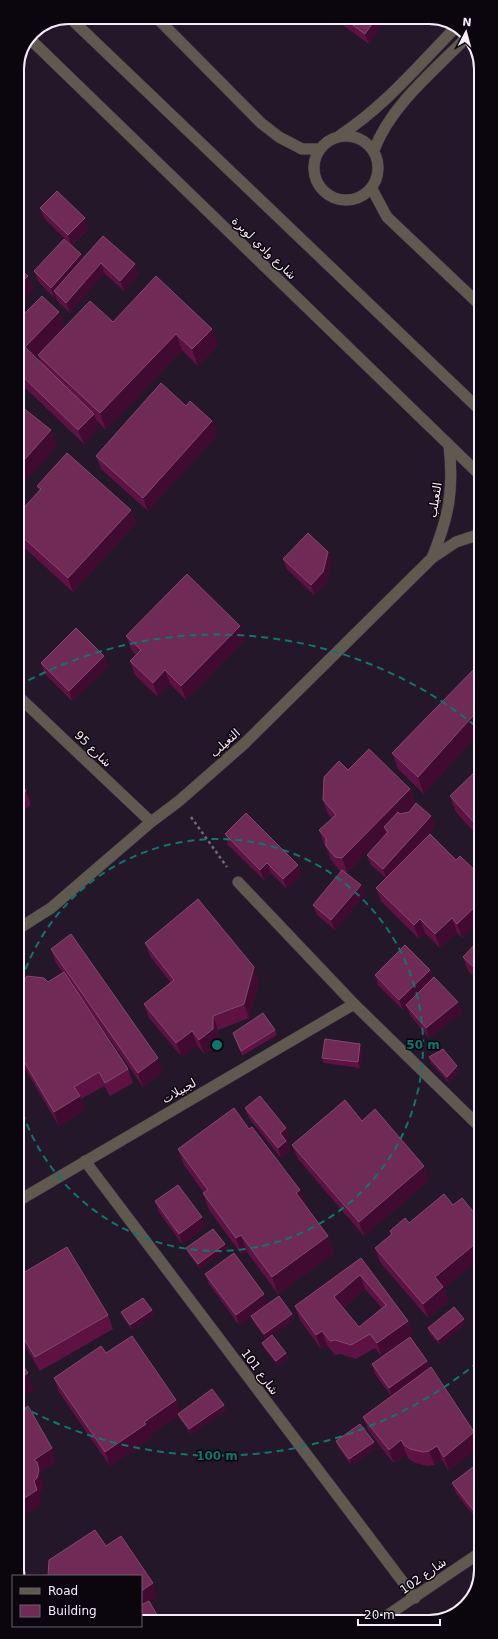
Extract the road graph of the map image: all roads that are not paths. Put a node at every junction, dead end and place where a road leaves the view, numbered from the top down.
1 (76, 24) edge
2 (163, 24) edge
3 (446, 37) edge
4 (33, 42) edge
5 (452, 52) edge
6 (339, 136) junction
7 (320, 148) junction
8 (374, 150) junction
9 (372, 189) junction
10 (474, 299) edge
11 (474, 404) edge
12 (449, 445) junction
13 (474, 469) edge
14 (474, 536) edge
15 (432, 558) junction
16 (24, 702) edge
17 (151, 822) junction
18 (238, 882) road end
19 (24, 925) edge
20 (354, 1004) junction
21 (474, 1121) edge
22 (85, 1161) junction
23 (24, 1197) edge
24 (474, 1557) edge
25 (415, 1598) junction
26 (388, 1615) edge

1 - 11 street
2 - 7 street
3 - 6 street
4 - 12 street, شارع وادي لوبرة
5 - 8 street
6 - 7 street
6 - 8 street
7 - 9 street
8 - 9 street
9 - 10 street
12 - 13 street, شارع وادي لوبرة
12 - 15 street, الثعيلب
14 - 15 street, الثعيلب
15 - 17 street, الثعيلب
16 - 17 street, شارع 95
17 - 19 street, الثعيلب
18 - 20 street
20 - 21 street
20 - 22 street, لجبيلات
22 - 23 street, لجبيلات
22 - 25 street, شارع 101
24 - 25 street, شارع 102
25 - 26 street, شارع 102

